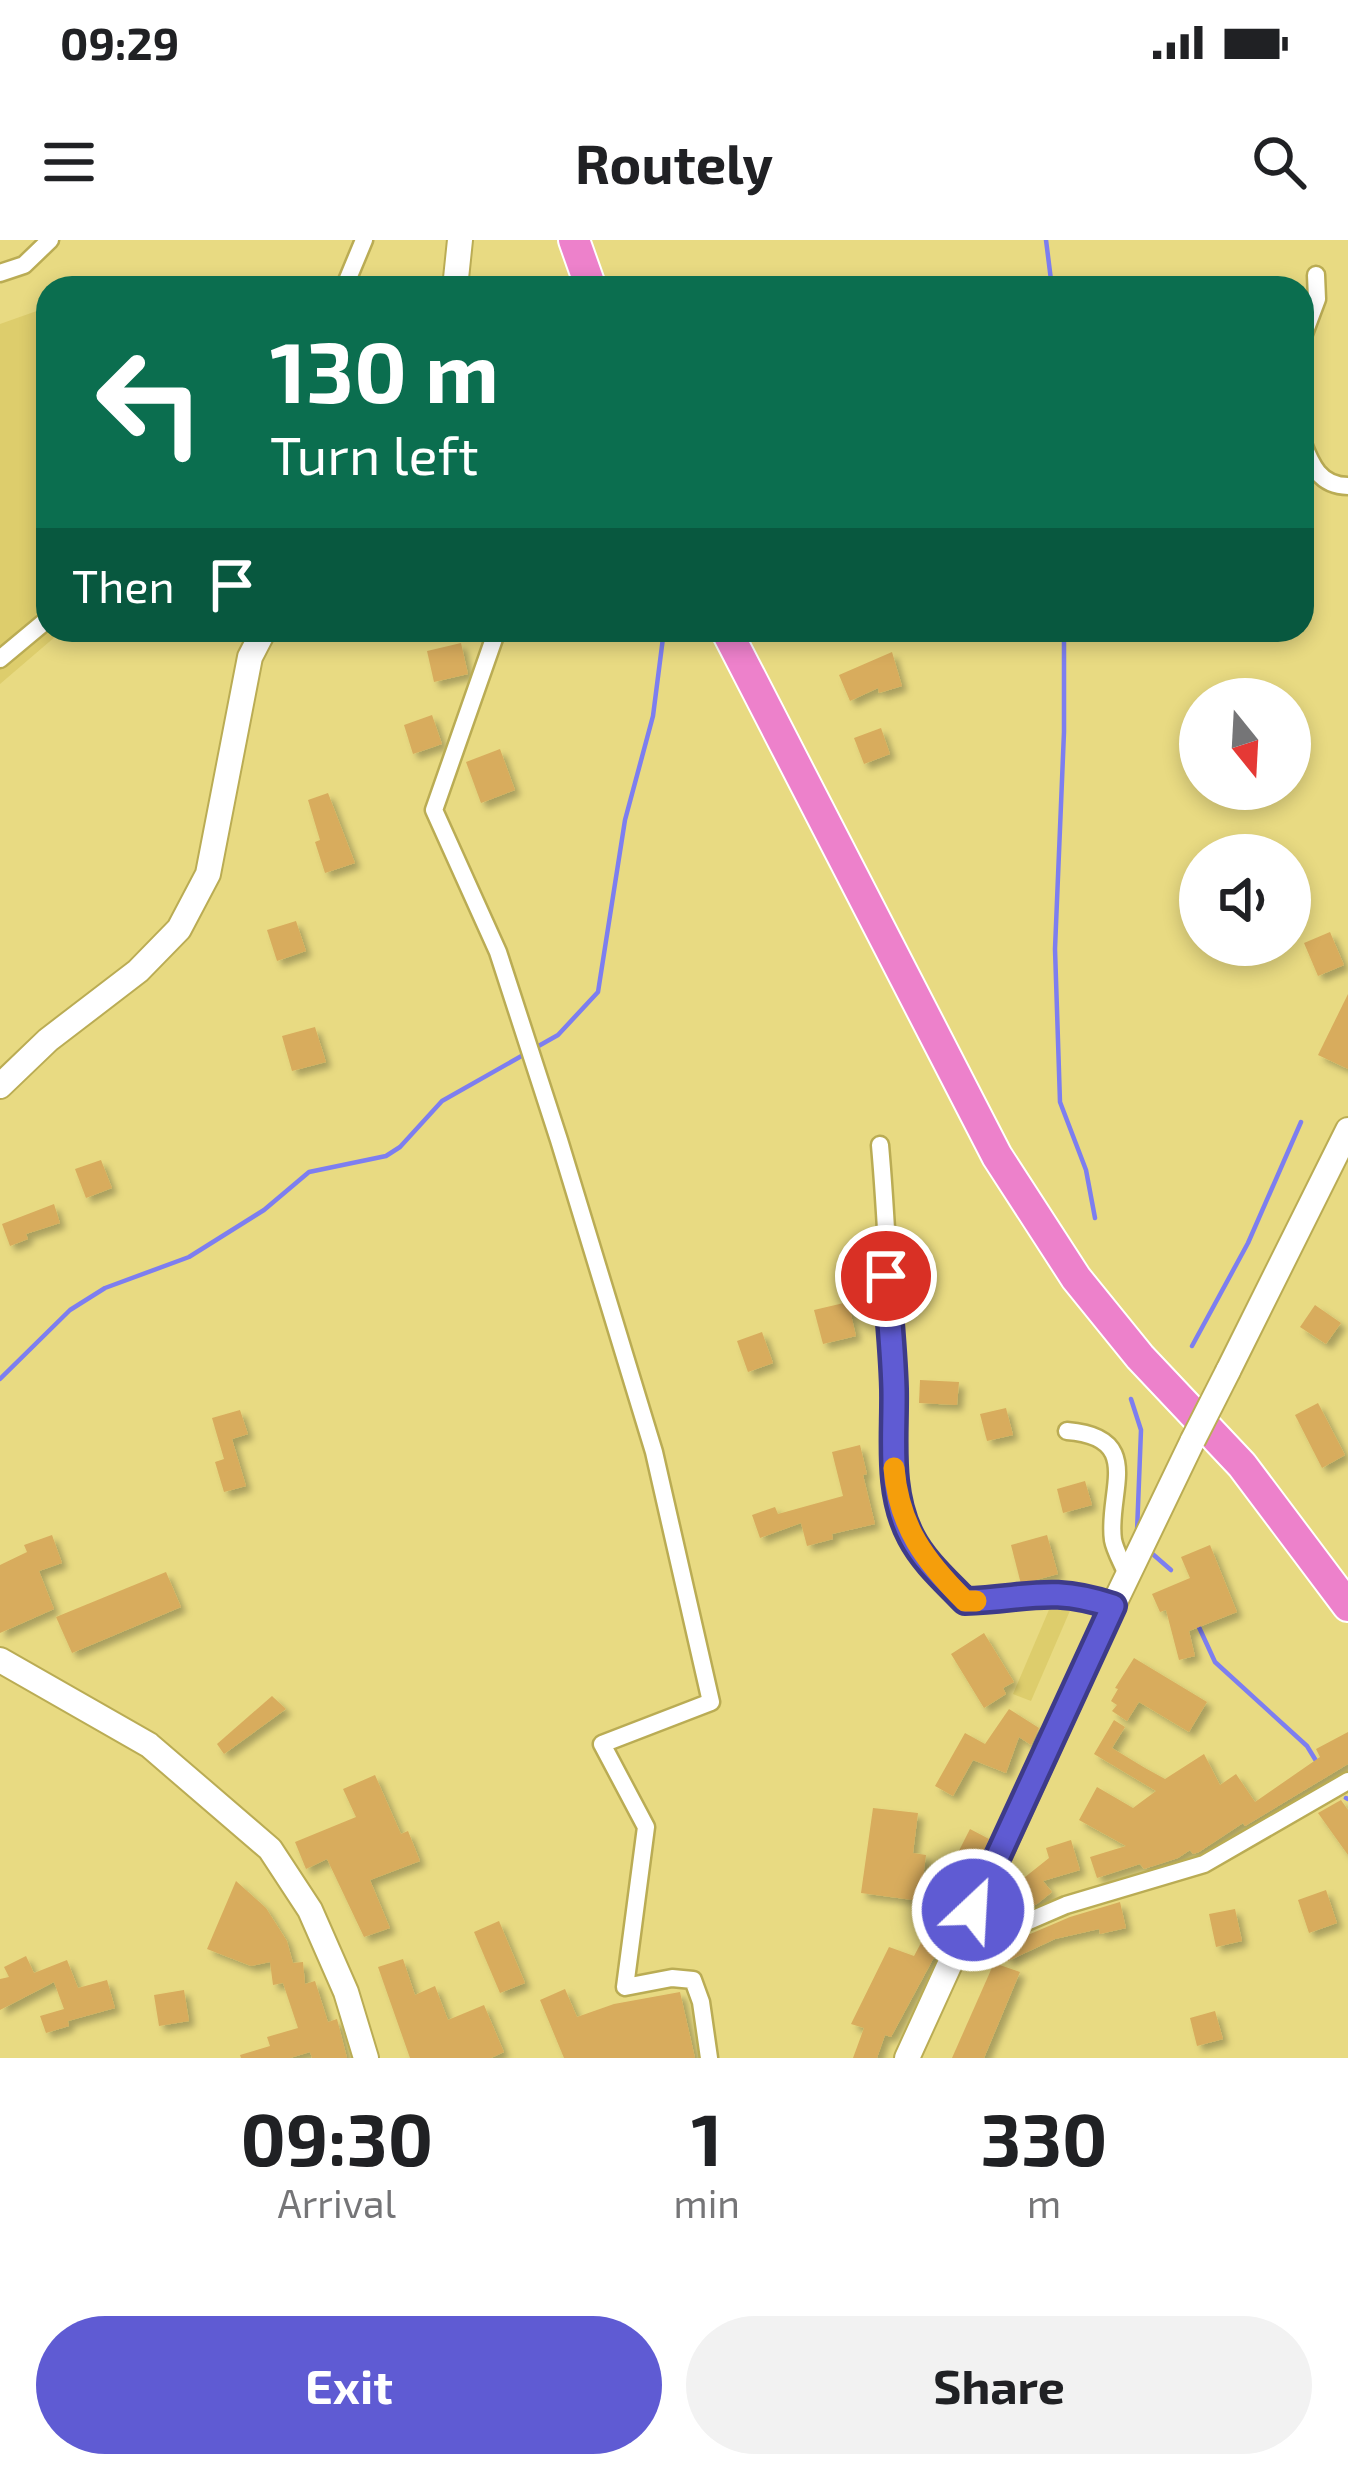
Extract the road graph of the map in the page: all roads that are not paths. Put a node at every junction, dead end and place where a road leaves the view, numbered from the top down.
1 (50, 240) edge
2 (364, 240) edge
3 (460, 240) edge
4 (574, 240) edge
5 (0, 273) edge
6 (1316, 275) dead end
7 (349, 276) edge
8 (456, 276) edge
9 (587, 276) edge
10 (1314, 307) edge
11 (1314, 469) edge
12 (1348, 486) edge
13 (36, 629) edge
14 (258, 642) edge
15 (493, 642) edge
16 (732, 642) edge
17 (0, 659) edge
18 (0, 1086) edge
19 (1348, 1130) edge
20 (880, 1145) dead end
21 (1067, 1431) dead end
22 (1129, 1572) junction
23 (1113, 1606) junction
24 (1348, 1606) edge
25 (0, 1660) edge
26 (1348, 1781) edge
27 (953, 1953) junction
28 (366, 2058) edge
29 (709, 2058) edge
30 (907, 2058) edge

1 - 5 street
2 - 7 street
3 - 8 main road
4 - 9 highway
6 - 10 street
11 - 12 street
13 - 17 street
14 - 18 main road
15 - 29 street
16 - 24 highway
19 - 22 main road, bridge
20 - 23 street
21 - 22 street
22 - 23 main road
23 - 27 main road
25 - 28 main road
26 - 27 street
27 - 30 main road

